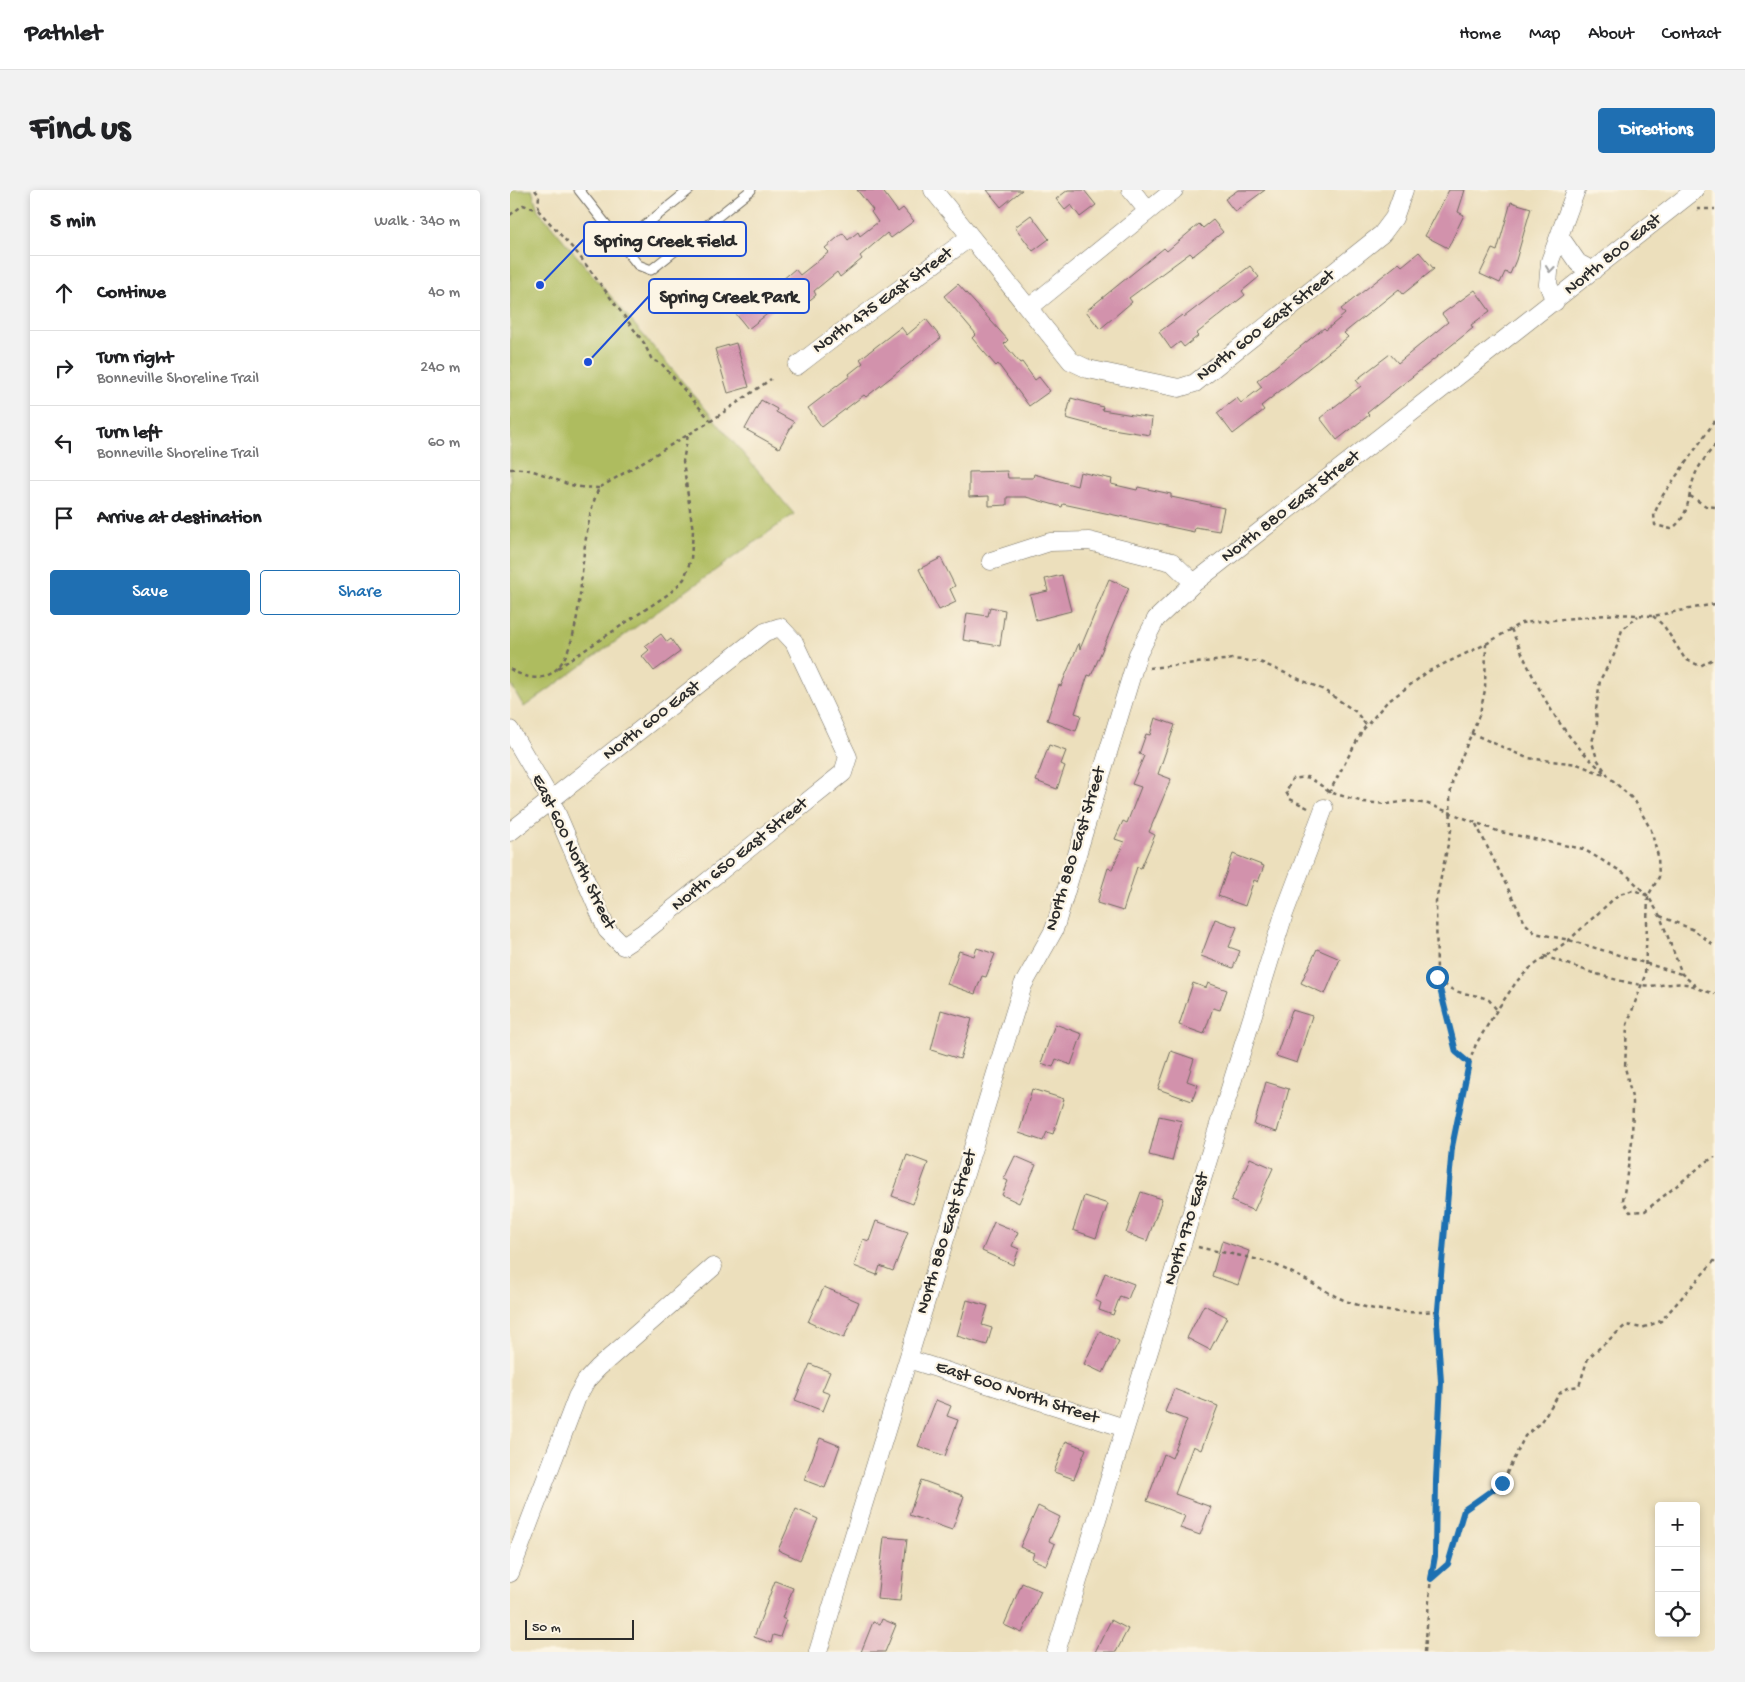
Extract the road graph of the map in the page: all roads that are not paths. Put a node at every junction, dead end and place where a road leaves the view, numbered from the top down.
1 (579, 190) edge
2 (690, 190) edge
3 (751, 190) edge
4 (933, 190) edge
5 (1131, 190) edge
6 (1174, 190) edge
7 (1404, 190) edge
8 (1576, 190) edge
9 (1695, 190) edge
10 (1148, 211) junction
11 (970, 237) junction
12 (1560, 237) junction
13 (622, 244) junction
14 (1593, 270) junction
15 (1555, 302) junction
16 (1029, 308) junction
17 (797, 366) dead end
18 (991, 561) dead end
19 (1194, 583) junction
20 (510, 730) edge
21 (848, 758) joint
22 (551, 800) junction
23 (1325, 804) road end
24 (510, 832) edge
25 (623, 946) joint
26 (713, 1267) dead end
27 (908, 1359) junction
28 (1125, 1428) junction
29 (510, 1573) edge
30 (818, 1652) edge
31 (1056, 1652) edge

1 - 13 lane
2 - 13 lane
3 - 13 lane
4 - 11 street, North 600 East Street
5 - 10 street
6 - 10 street
7 - 16 street, North 600 East Street
8 - 12 street
9 - 14 street, North 800 East
10 - 16 street
11 - 16 street, North 600 East Street
11 - 17 street, North 475 East Street
12 - 14 street
12 -> 15 street
14 - 15 street, North 800 East
15 - 19 street, North 880 East Street
18 - 19 street
19 - 27 street, North 880 East Street
20 - 22 street, East 600 North Street
21 - 22 street, North 600 East
21 - 25 street, North 650 East Street
22 - 24 street, North 600 East
22 - 25 street, East 600 North Street
23 - 28 street, North 970 East
26 - 29 street
27 - 28 street, East 600 North Street
27 - 30 street, North 880 East Street
28 - 31 street, North 970 East

